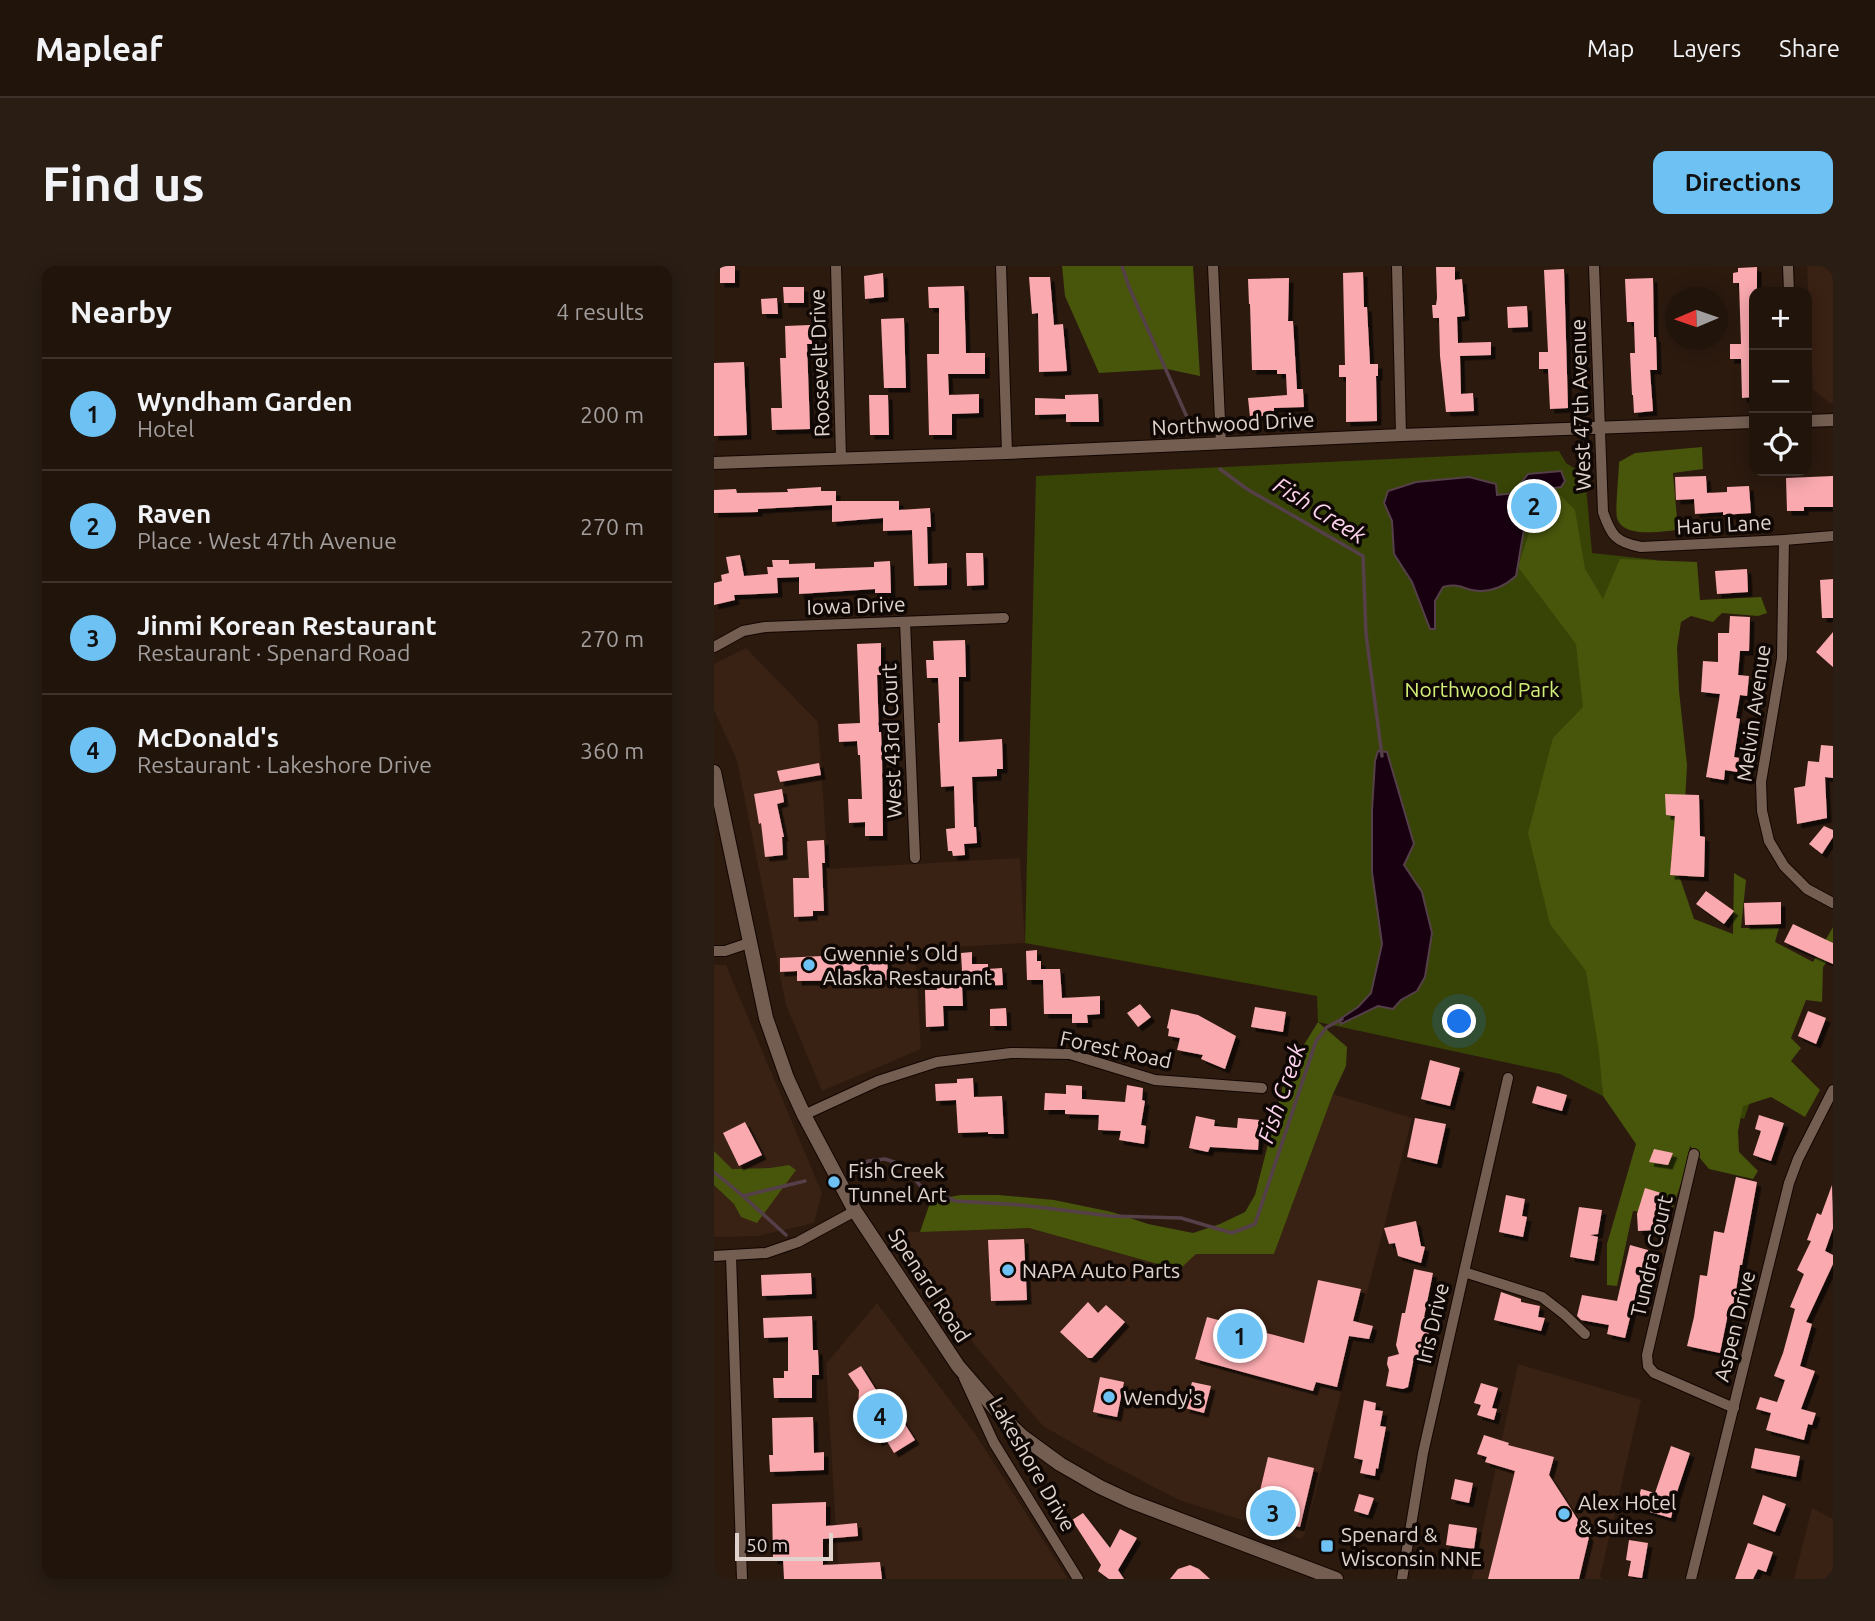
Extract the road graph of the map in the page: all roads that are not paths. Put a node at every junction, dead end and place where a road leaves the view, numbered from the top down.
1 (836, 266) edge
2 (1001, 266) edge
3 (1213, 266) edge
4 (1397, 266) edge
5 (1594, 266) edge
6 (1788, 266) edge
7 (1789, 287) edge
8 (1833, 419) edge
9 (1812, 421) edge
10 (1749, 422) edge
11 (1600, 428) junction
12 (1401, 435) junction
13 (1221, 443) junction
14 (1007, 453) junction
15 (841, 458) junction
16 (714, 463) edge
17 (1833, 536) edge
18 (1617, 540) joint
19 (1784, 540) junction
20 (1004, 618) dead end
21 (905, 622) junction
22 (714, 647) edge
23 (714, 772) edge
24 (915, 858) dead end
25 (1833, 903) edge
26 (749, 943) junction
27 (714, 951) edge
28 (1508, 1077) dead end
29 (1262, 1088) dead end
30 (1833, 1090) edge
31 (1828, 1112) edge
32 (804, 1115) junction
33 (1695, 1154) dead end
34 (855, 1210) junction
35 (714, 1256) edge
36 (731, 1256) junction
37 (1464, 1272) junction
38 (1585, 1334) dead end
39 (958, 1366) junction
40 (1734, 1408) junction
41 (1011, 1425) junction
42 (994, 1443) junction
43 (742, 1579) edge
44 (1078, 1579) edge
45 (1336, 1579) edge
46 (1402, 1579) edge
47 (1690, 1579) edge

1 - 15 street, Roosevelt Drive
2 - 14 street
3 - 13 street
4 - 12 street
5 - 11 street, West 47th Avenue
6 - 7 street
8 - 9 street
10 - 11 street, Northwood Drive
11 - 12 street, Northwood Drive
11 - 18 street, West 47th Avenue
12 - 13 street, Northwood Drive
13 - 14 street, Northwood Drive
14 - 15 street, Northwood Drive
15 - 16 street, Northwood Drive
17 - 19 street, Haru Lane
18 - 19 street, Haru Lane
19 - 25 street, Melvin Avenue
20 - 21 street, Iowa Drive
21 - 22 street, Iowa Drive
21 - 24 street, West 43rd Court
23 - 26 main road, Spenard Road
26 - 27 street
26 - 32 main road, Spenard Road
28 - 37 street, Iris Drive
29 - 32 street, Forest Road
30 - 31 street, Aspen Drive
31 - 40 street, Aspen Drive
32 - 34 main road, Spenard Road
33 - 40 street, Tundra Court
34 - 36 street
34 - 39 main road, Spenard Road
35 - 36 street
36 - 43 street
37 - 38 street
37 - 46 street, Iris Drive
39 - 41 main road, Spenard Road
39 - 42 street, Lakeshore Drive
40 - 47 street, Aspen Drive
41 - 42 street
41 - 45 main road, Spenard Road
42 - 44 street, Lakeshore Drive

